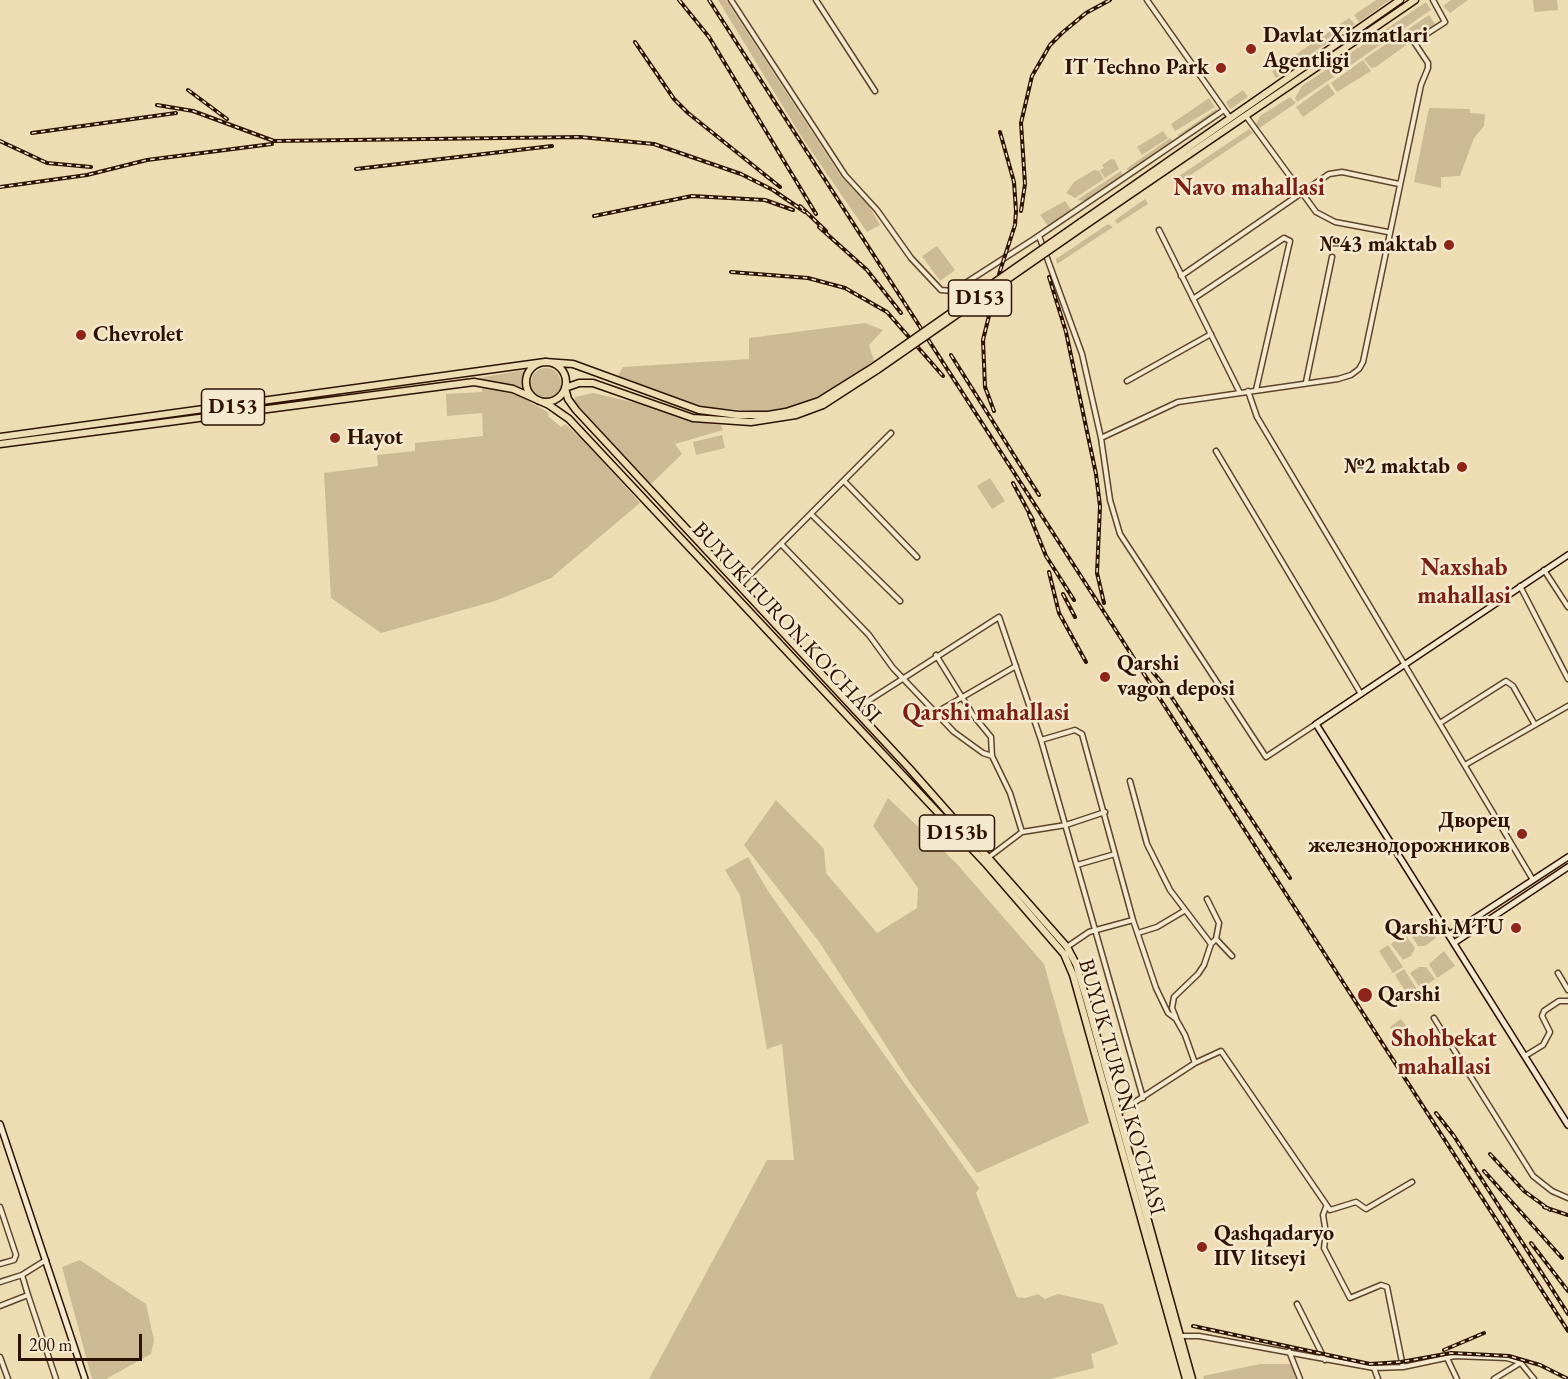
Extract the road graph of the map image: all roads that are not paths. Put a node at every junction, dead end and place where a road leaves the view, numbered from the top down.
1 (732, 0) edge
2 (816, 0) edge
3 (1147, 0) edge
4 (1400, 0) edge
5 (1415, 0) edge
6 (1434, 0) edge
7 (875, 91) dead end
8 (1224, 110) junction
9 (1246, 117) junction
10 (1230, 118) junction
11 (1182, 156) junction
12 (1399, 184) junction
13 (1300, 193) junction
14 (1159, 230) dead end
15 (1388, 232) junction
16 (1039, 236) junction
17 (1332, 257) dead end
18 (1181, 276) junction
19 (1193, 299) junction
20 (1211, 334) junction
21 (545, 362) junction
22 (876, 368) junction
23 (1127, 381) dead end
24 (1306, 382) junction
25 (565, 388) junction
26 (1256, 390) junction
27 (1248, 391) junction
28 (1240, 393) junction
29 (538, 400) junction
30 (891, 433) dead end
31 (0, 437) edge
32 (1101, 438) junction
33 (0, 444) edge
34 (1216, 451) dead end
35 (845, 482) junction
36 (811, 514) junction
37 (782, 545) junction
38 (1568, 555) edge
39 (917, 557) dead end
40 (1544, 570) junction
41 (739, 586) junction
42 (1520, 586) junction
43 (900, 602) dead end
44 (1568, 607) edge
45 (936, 655) junction
46 (1016, 666) junction
47 (1404, 666) junction
48 (902, 677) junction
49 (1568, 679) edge
50 (1361, 694) junction
51 (962, 698) junction
52 (1568, 706) edge
53 (852, 709) junction
54 (936, 712) junction
55 (845, 713) junction
56 (1440, 723) junction
57 (1316, 724) junction
58 (1535, 725) junction
59 (1041, 740) junction
60 (992, 756) junction
61 (1465, 765) junction
62 (1131, 782) dead end
63 (1105, 812) junction
64 (1066, 825) junction
65 (1022, 832) junction
66 (1115, 854) junction
67 (1568, 857) edge
68 (989, 858) junction
69 (1077, 865) junction
70 (1568, 867) edge
71 (1533, 880) junction
72 (1207, 899) dead end
73 (1184, 911) junction
74 (1133, 920) junction
75 (1095, 930) junction
76 (1138, 933) junction
77 (1449, 935) junction
78 (1216, 939) junction
79 (1454, 943) junction
80 (1211, 944) junction
81 (1067, 947) junction
82 (1232, 956) dead end
83 (1558, 973) dead end
84 (1568, 990) edge
85 (1568, 995) edge
86 (1566, 1000) edge
87 (1176, 1018) junction
88 (1434, 1018) dead end
89 (1525, 1056) junction
90 (1195, 1063) junction
91 (1143, 1098) junction
92 (1118, 1113) junction
93 (0, 1124) edge
94 (1568, 1125) edge
95 (1412, 1182) dead end
96 (1568, 1198) edge
97 (0, 1207) edge
98 (1326, 1207) junction
99 (46, 1260) junction
100 (0, 1264) edge
101 (22, 1275) junction
102 (0, 1282) edge
103 (28, 1295) junction
104 (1297, 1304) dead end
105 (0, 1306) edge
106 (1177, 1336) junction
107 (1289, 1351) junction
108 (0, 1357) edge
109 (1447, 1358) junction
110 (1325, 1360) junction
111 (1520, 1362) junction
112 (1403, 1367) junction
113 (1374, 1368) junction
114 (8, 1379) edge
115 (56, 1379) edge
116 (85, 1379) edge
117 (1186, 1379) edge
118 (1192, 1379) edge
119 (1300, 1379) edge
120 (1378, 1379) edge
121 (1457, 1379) edge
122 (1494, 1379) edge
123 (1534, 1379) edge

1 - 16 street
2 - 7 street
3 - 8 street
4 - 10 main road, D153
5 - 9 main road, D153
6 - 12 street
8 - 10 street
8 - 16 street
9 - 11 main road, D153
9 - 13 street
10 - 11 main road, D153
11 - 22 main road, D153, bridge
12 - 13 street
12 - 15 street
13 - 15 street
13 - 18 street
14 - 18 street
15 - 24 street
16 - 32 street
17 - 24 street
18 - 19 street
19 - 20 street
19 - 26 street
20 - 23 street
20 - 28 street
21 - 22 main road, D153
21 - 25 main road
21 - 29 main road
21 - 31 main road, D153
22 - 25 main road, D153
24 - 26 street
25 - 29 main road, D153
25 - 41 main road, BUYUK TURON KO'CHASI / D153b
26 - 27 street
27 - 28 street
27 - 47 street
28 - 32 street
29 - 33 main road, D153
29 - 55 main road, BUYUK TURON KO'CHASI / D153b
30 - 35 street
32 - 57 street
34 - 50 street
35 - 36 street
35 - 39 street
36 - 37 street
36 - 43 street
37 - 41 street
37 - 48 street
38 - 40 street
40 - 42 street
40 - 44 street
41 - 53 main road, BUYUK TURON KO'CHASI / D153b
42 - 47 street
42 - 49 street
45 - 46 street
45 - 48 street
45 - 51 street
46 - 51 street
46 - 59 street
47 - 50 street
47 - 56 street
48 - 53 street
48 - 54 street
50 - 57 street
51 - 54 street
51 - 60 street
52 - 58 street
53 - 55 street
53 - 68 main road, BUYUK TURON KO'CHASI / D153b
54 - 60 street
55 - 106 main road, BUYUK TURON KO'CHASI / D153b
56 - 58 street
56 - 61 street
57 - 77 street
58 - 61 street
59 - 63 street
59 - 64 street
60 - 65 street
61 - 71 street
62 - 73 street
63 - 64 street
63 - 66 street
64 - 65 street
64 - 69 street
65 - 68 street
66 - 69 street
66 - 74 street
67 - 71 street
68 - 81 main road, BUYUK TURON KO'CHASI / D153b
69 - 75 street
70 - 79 street
71 - 77 street
72 - 78 street
73 - 76 street
73 - 80 street
74 - 75 street
74 - 76 street
75 - 81 street
75 - 91 street
76 - 87 street
77 - 79 street
78 - 80 street
78 - 82 street
79 - 89 street
80 - 87 street
81 - 92 main road, BUYUK TURON KO'CHASI / D153b
83 - 84 street
85 - 86 street
86 - 89 street
87 - 90 street
88 - 96 street
89 - 94 street
90 - 91 street
90 - 98 street
91 - 92 street
92 - 106 main road, BUYUK TURON KO'CHASI / D153b
93 - 99 street
95 - 98 street
97 - 100 street
98 - 112 street
99 - 101 street
99 - 116 street
101 - 102 street
101 - 103 street
103 - 105 street
103 - 115 street
104 - 110 street
106 - 107 street
106 - 117 main road, BUYUK TURON KO'CHASI / D153b
106 - 118 main road, BUYUK TURON KO'CHASI / D153b
107 - 110 street
107 - 119 street
108 - 114 street
109 - 111 street
109 - 112 street
109 - 121 street
110 - 113 street
111 - 122 street
111 - 123 street
112 - 113 street
113 - 120 street

